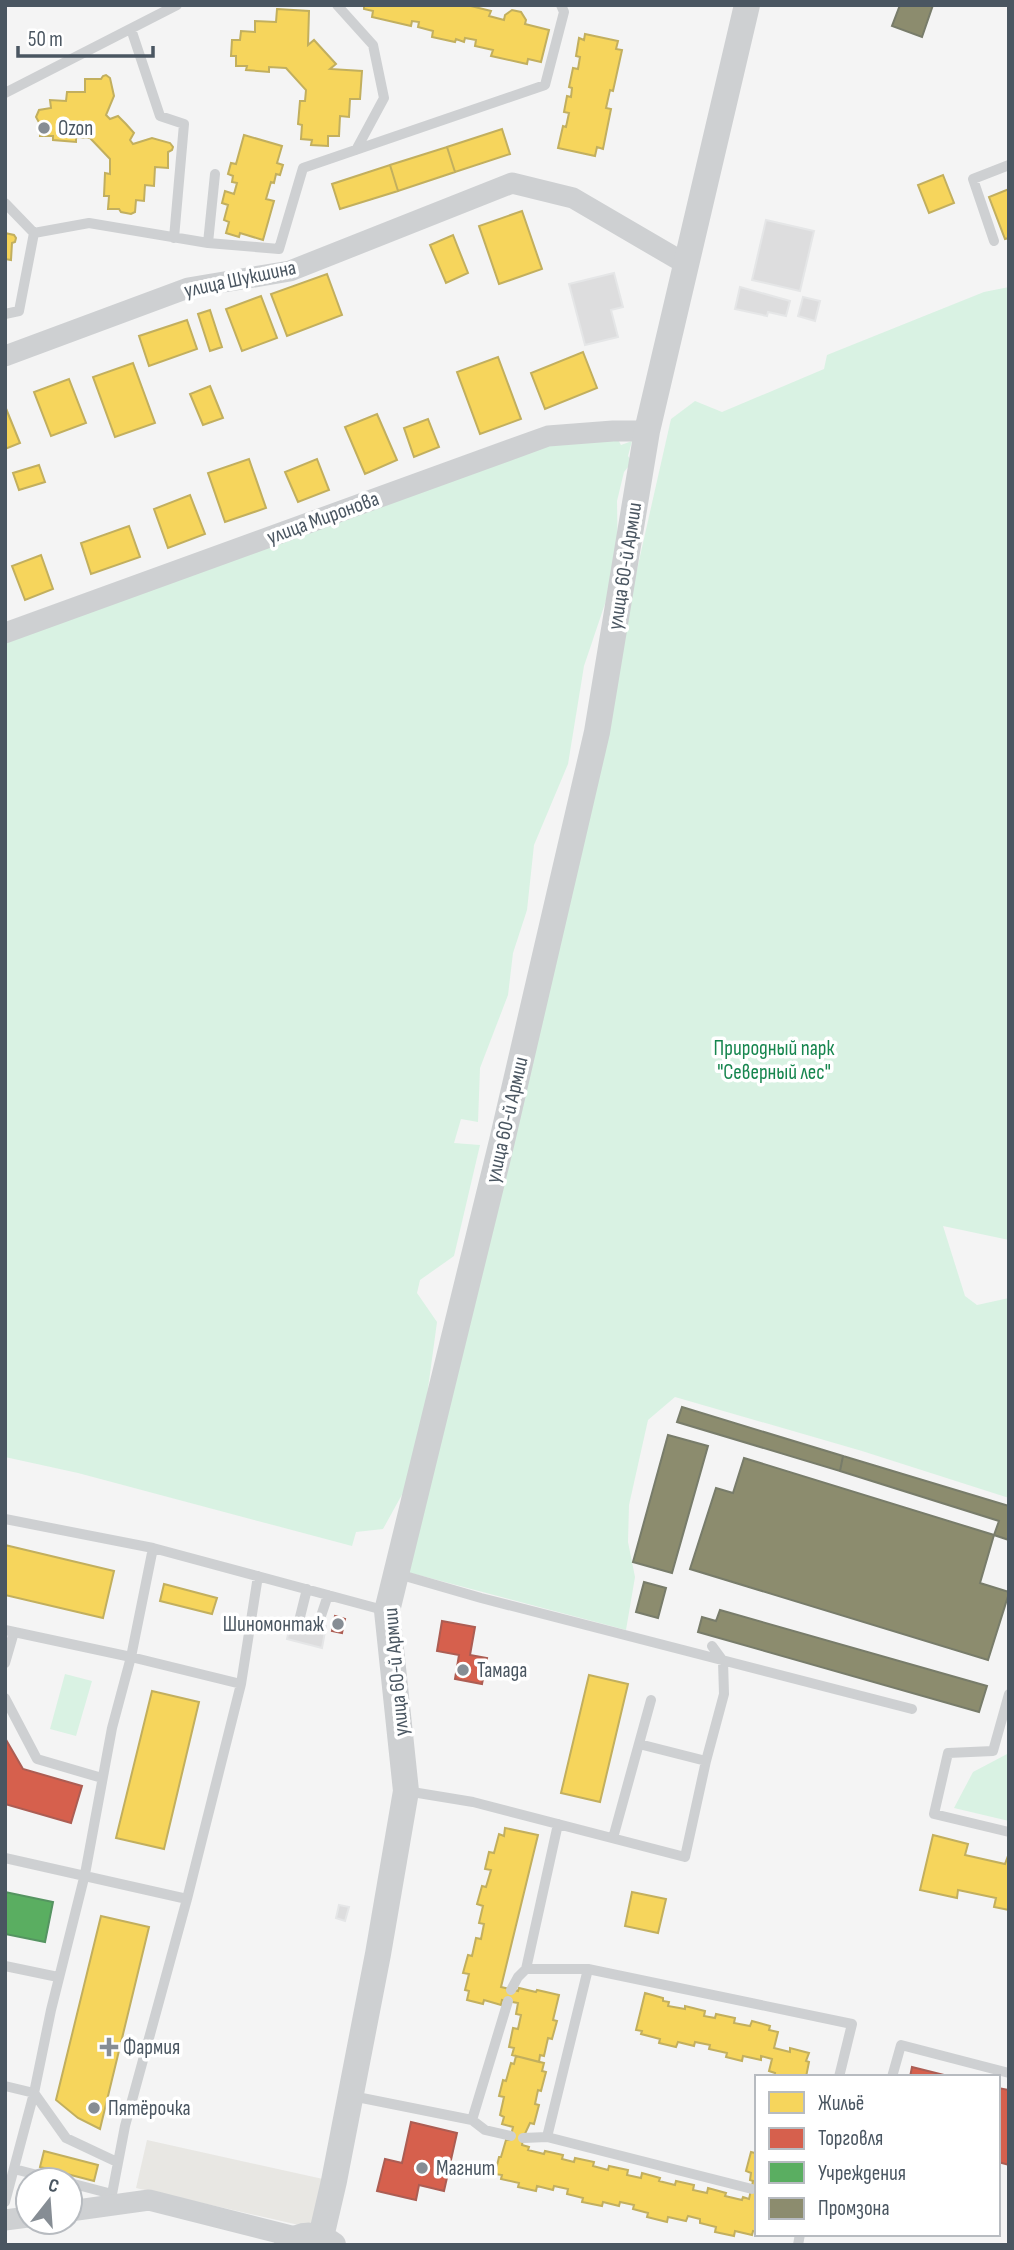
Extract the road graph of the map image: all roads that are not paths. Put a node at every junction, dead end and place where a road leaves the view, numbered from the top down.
1 (177, 5) edge
2 (337, 5) edge
3 (561, 5) edge
4 (747, 5) edge
5 (131, 29) junction
6 (5, 93) edge
7 (356, 150) junction
8 (1009, 165) edge
9 (215, 174) dead end
10 (5, 203) edge
11 (34, 233) junction
12 (174, 238) junction
13 (994, 241) dead end
14 (208, 243) junction
15 (686, 264) junction
16 (5, 314) edge
17 (5, 356) edge
18 (647, 431) junction
19 (5, 633) edge
20 (5, 1520) edge
21 (153, 1548) junction
22 (395, 1573) junction
23 (258, 1576) junction
24 (307, 1589) junction
25 (328, 1595) junction
26 (387, 1611) junction
27 (299, 1621) dead end
28 (318, 1625) dead end
29 (10, 1631) edge
30 (712, 1646) dead end
31 (131, 1657) junction
32 (723, 1661) junction
33 (5, 1663) edge
34 (240, 1684) junction
35 (1009, 1694) edge
36 (5, 1698) edge
37 (650, 1700) dead end
38 (912, 1709) dead end
39 (639, 1744) junction
40 (706, 1761) junction
41 (102, 1778) junction
42 (406, 1791) junction
43 (558, 1824) junction
44 (1009, 1832) edge
45 (613, 1838) junction
46 (5, 1858) edge
47 (85, 1874) junction
48 (187, 1899) junction
49 (5, 1966) edge
50 (526, 1969) junction
51 (588, 1969) junction
52 (58, 1977) junction
53 (1009, 2073) edge
54 (839, 2075) edge
55 (893, 2075) edge
56 (5, 2086) edge
57 (34, 2093) junction
58 (349, 2095) junction
59 (472, 2120) junction
60 (511, 2136) dead end
61 (547, 2137) junction
62 (523, 2138) dead end
63 (117, 2162) junction
64 (15, 2166) edge
65 (14, 2169) edge
66 (84, 2187) edge
67 (752, 2189) dead end
68 (112, 2194) junction
69 (6, 2196) edge
70 (149, 2200) junction
71 (84, 2209) edge
72 (309, 2241) edge

1 - 5 lane
2 - 7 lane
3 - 7 lane
4 - 15 street, улица 60-й Армии
5 - 6 lane
5 - 12 lane
7 - 14 lane
8 - 13 lane
9 - 14 lane
10 - 11 lane
11 - 12 lane
11 - 16 lane
12 - 14 lane
15 - 17 street, улица Шукшина
15 - 18 street, улица 60-й Армии
18 - 19 street, улица Миронова
18 - 22 street, улица 60-й Армии
20 - 21 lane
21 - 23 lane
21 - 31 lane
22 - 26 street, улица 60-й Армии
22 - 32 lane
23 - 24 lane
23 - 34 lane
24 - 25 lane
24 - 27 lane
25 - 26 lane
25 - 28 lane
26 - 42 street, улица 60-й Армии
29 - 31 lane
29 - 33 lane
30 - 32 lane
31 - 34 lane
31 - 41 lane
32 - 38 lane
32 - 40 lane
34 - 48 lane
35 - 44 lane
36 - 41 lane
37 - 39 lane
39 - 40 lane
39 - 45 lane
40 - 45 lane
41 - 47 lane
42 - 43 lane
42 - 58 street, улица 60-й Армии
43 - 45 lane
43 - 50 lane
46 - 47 lane
47 - 48 lane
47 - 52 lane
48 - 63 lane
49 - 52 lane
50 - 51 lane
50 - 59 lane
51 - 54 lane
51 - 61 lane
52 - 57 lane
53 - 55 lane
56 - 57 lane
57 - 63 lane
57 - 64 lane
58 - 59 lane
58 - 72 street, улица 60-й Армии
59 - 60 lane
61 - 62 lane
61 - 67 lane
63 - 68 lane
65 - 69 lane
66 - 68 lane
68 - 70 lane
70 - 71 street
70 - 72 street

